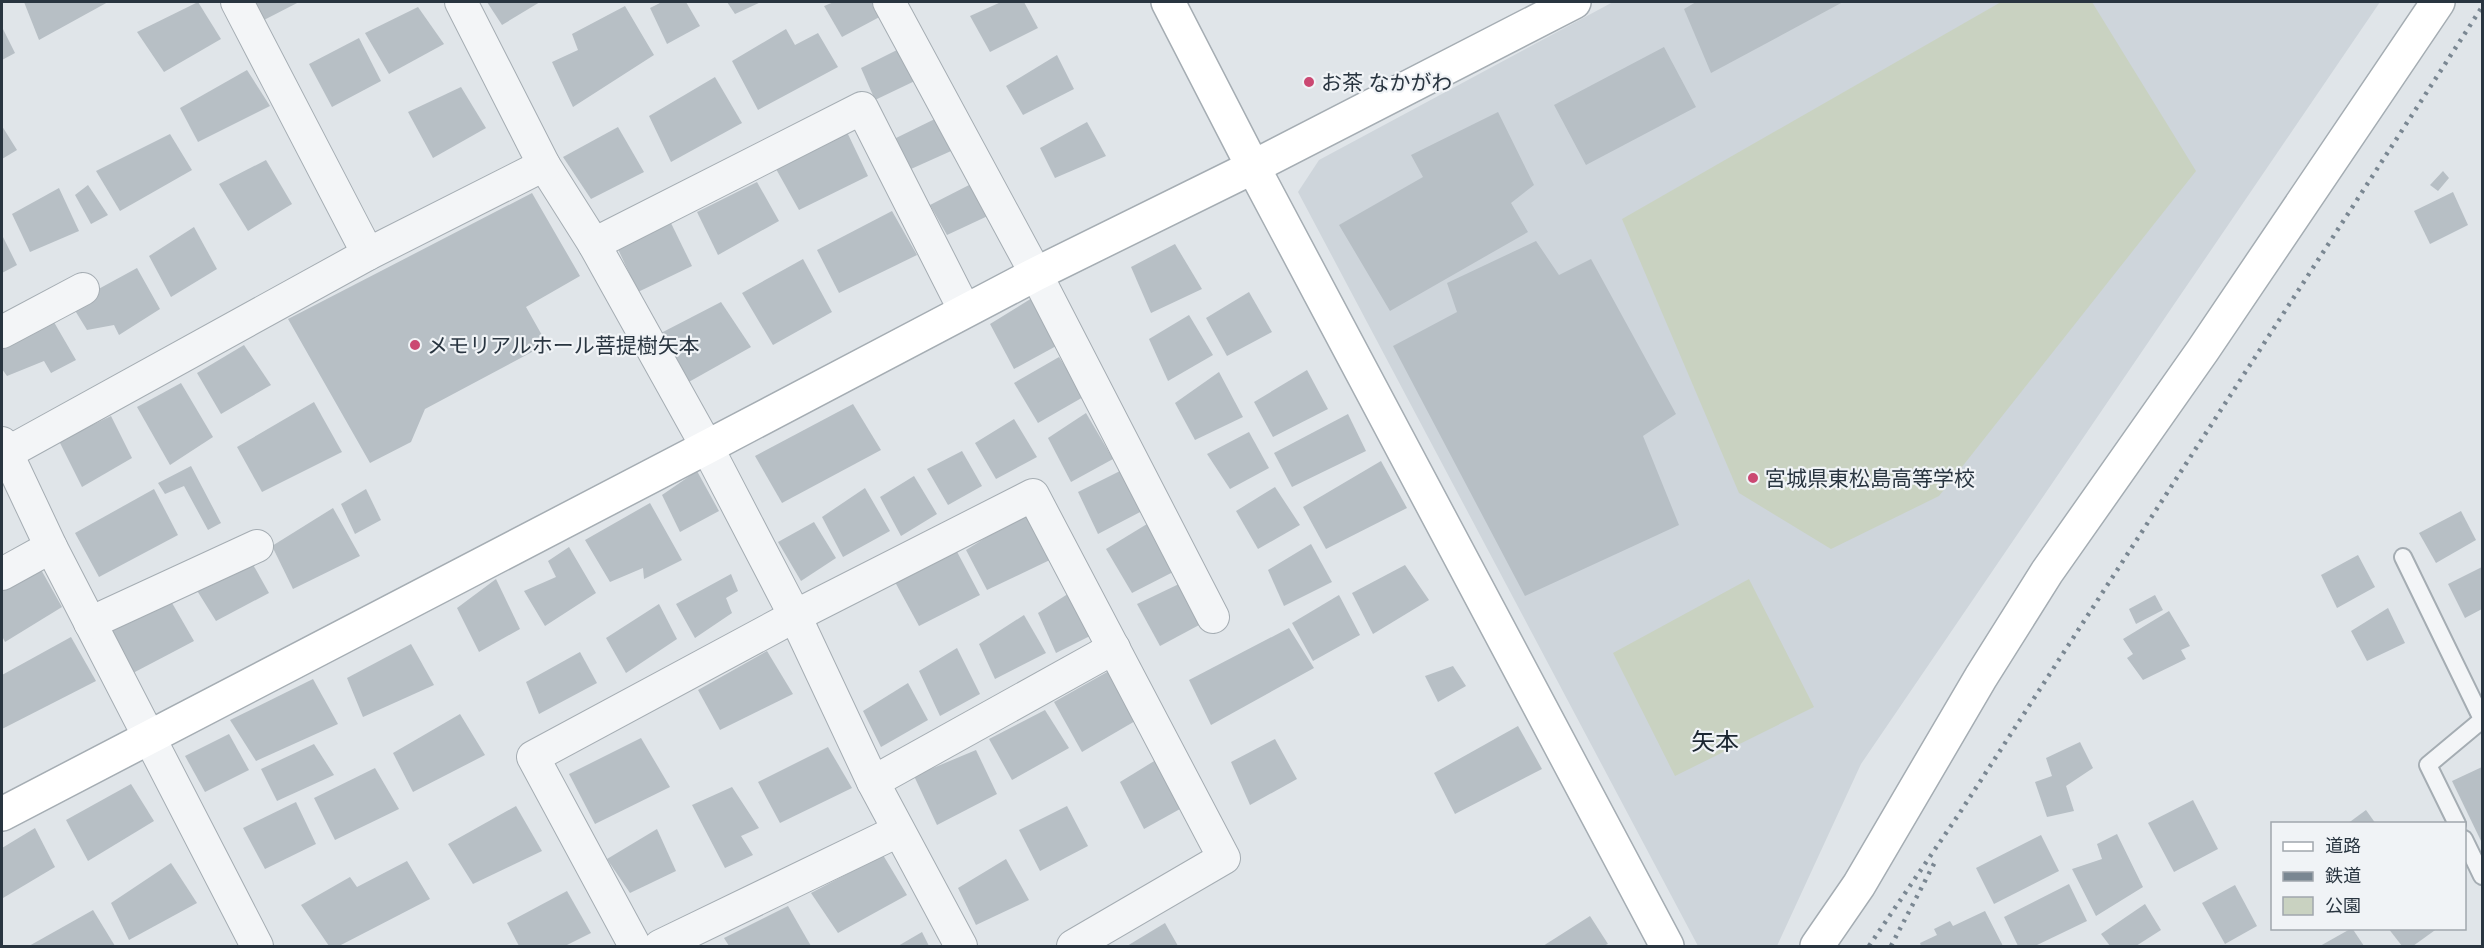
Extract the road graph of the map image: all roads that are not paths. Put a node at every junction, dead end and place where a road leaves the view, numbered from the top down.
1 (237, 2) edge
2 (462, 2) edge
3 (889, 2) edge
4 (1168, 2) edge
5 (1574, 2) edge
6 (2438, 2) edge
7 (1531, 11) edge
8 (544, 165) junction
9 (1253, 167) junction
10 (594, 244) junction
11 (368, 254) junction
12 (1036, 274) junction
13 (83, 290) dead end
14 (965, 311) junction
15 (2, 332) edge
16 (707, 447) junction
17 (4, 448) edge
18 (257, 546) dead end
19 (51, 547) junction
20 (2403, 557) dead end
21 (2, 574) edge
22 (795, 616) junction
23 (1213, 617) dead end
24 (90, 623) junction
25 (1114, 648) junction
26 (2482, 720) edge
27 (149, 737) junction
28 (873, 782) junction
29 (2, 814) edge
30 (2456, 822) edge
31 (898, 831) junction
32 (2466, 843) edge
33 (2482, 876) edge
34 (248, 944) edge
35 (635, 946) edge
36 (660, 946) edge
37 (961, 946) edge
38 (1074, 946) edge
39 (1667, 946) edge
40 (1817, 946) edge

1 - 11 street
2 - 8 street
3 - 12 street
4 - 9 street
5 - 7 street
6 - 40 street
7 - 9 street
8 - 10 street
8 - 11 street
9 - 12 street
9 - 39 street
10 - 14 street
10 - 16 street
11 - 17 street
12 - 14 street
12 - 23 street
13 - 15 street
14 - 16 street
16 - 22 street
16 - 27 street
17 - 19 street
18 - 24 street
19 - 21 street
19 - 24 street
20 - 26 lane
22 - 25 street
22 - 28 street
22 - 35 street
24 - 27 street
25 - 28 street
25 - 38 street
26 - 30 lane
27 - 29 street
27 - 34 street
28 - 31 street
31 - 36 street
31 - 37 street
32 - 33 lane

